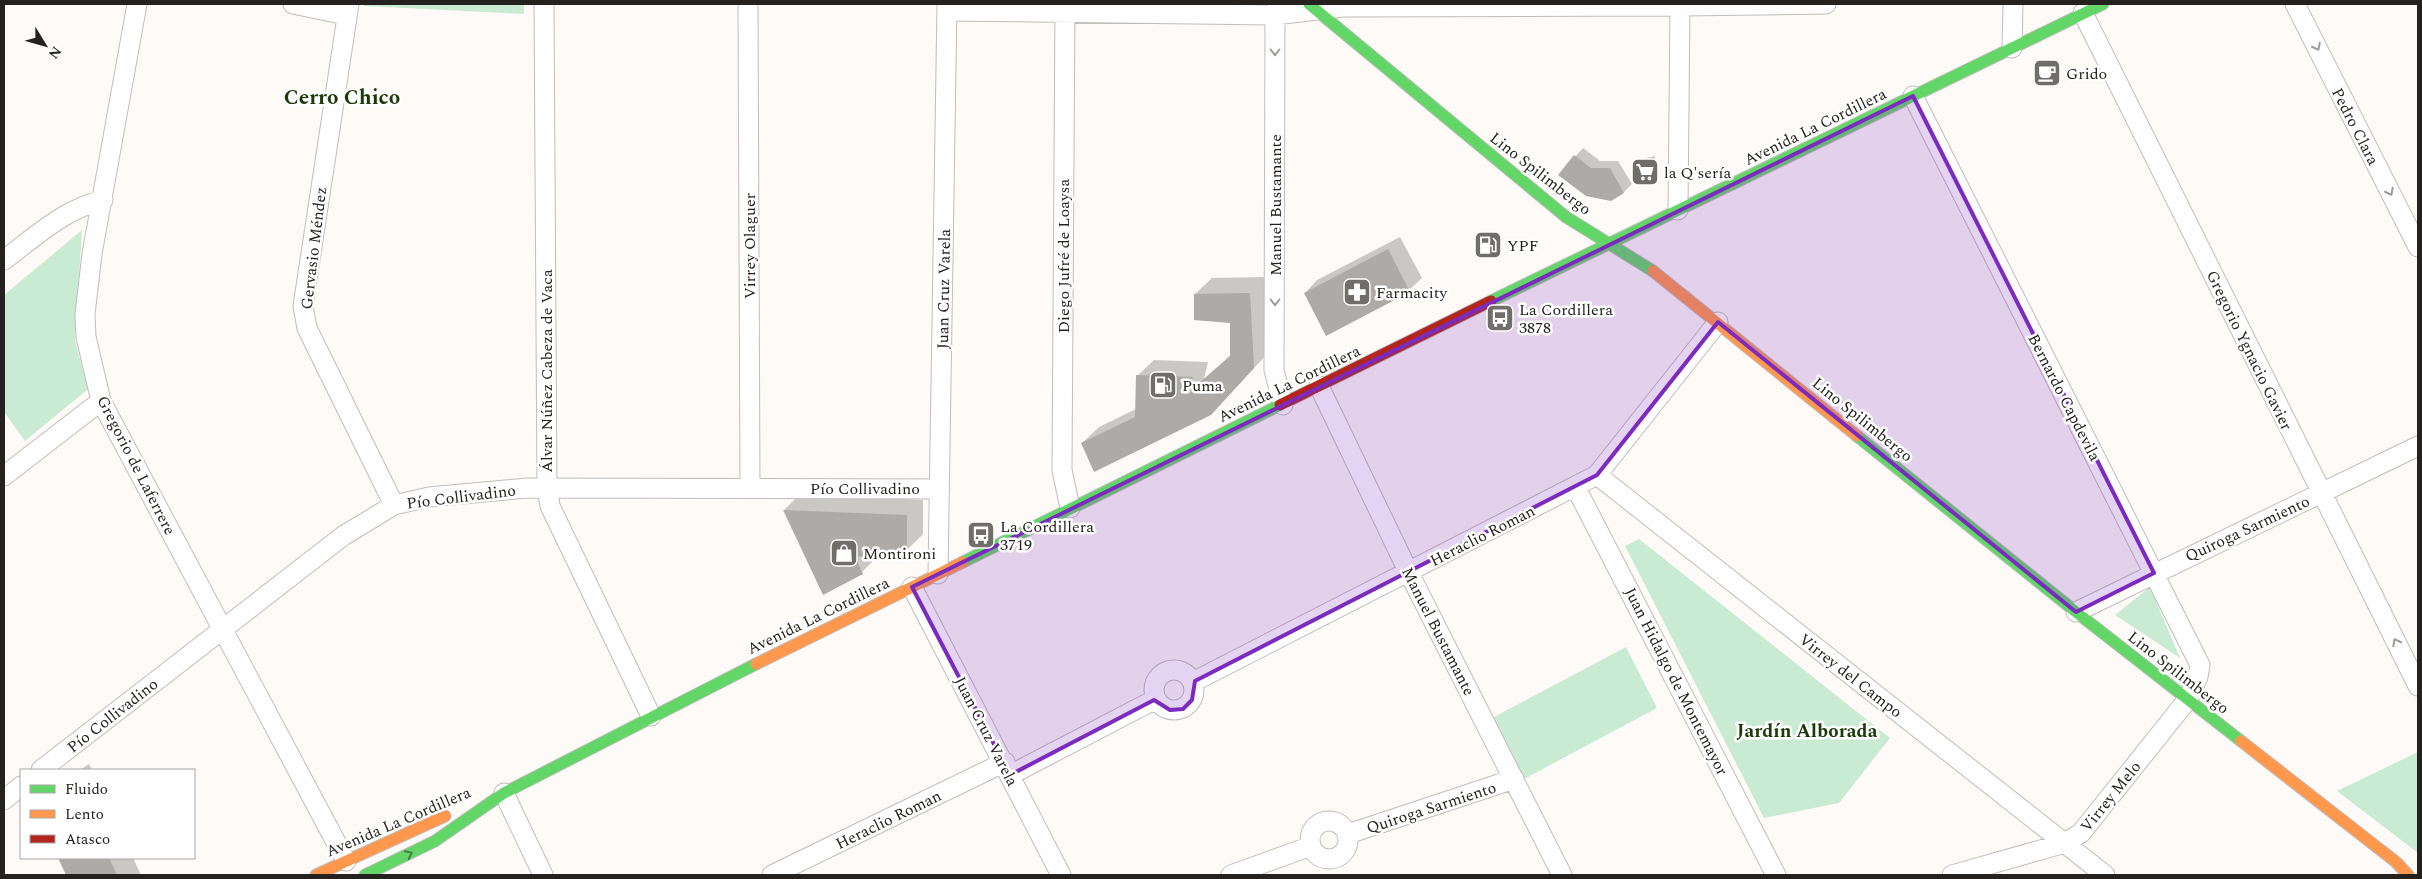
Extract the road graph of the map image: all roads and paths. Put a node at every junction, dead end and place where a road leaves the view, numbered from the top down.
1 (137, 4) edge
2 (293, 4) edge
3 (544, 4) edge
4 (748, 4) edge
5 (1826, 4) edge
6 (2013, 4) edge
7 (2103, 4) edge
8 (2294, 4) edge
9 (1680, 5) edge
10 (947, 7) edge
11 (1313, 7) edge
12 (1064, 8) edge
13 (347, 9) edge
14 (1277, 10) edge
15 (2083, 13) junction
16 (2012, 48) junction
17 (1912, 96) junction
18 (103, 200) junction
19 (1678, 210) junction
20 (1608, 243) junction
21 (2418, 247) edge
22 (4, 260) edge
23 (1718, 322) junction
24 (1319, 386) junction
25 (101, 401) junction
26 (1283, 405) junction
27 (2418, 446) edge
28 (4, 476) edge
29 (1597, 476) junction
30 (547, 487) junction
31 (750, 488) junction
32 (1576, 488) junction
33 (940, 489) junction
34 (2320, 493) junction
35 (394, 505) junction
36 (1070, 508) junction
37 (1408, 571) junction
38 (2154, 572) junction
39 (938, 574) junction
40 (912, 587) junction
41 (2076, 612) junction
42 (224, 628) junction
43 (1193, 682) junction
44 (2418, 686) edge
45 (1156, 699) junction
46 (2188, 699) junction
47 (651, 716) junction
48 (43, 769) edge
49 (1008, 769) junction
50 (1514, 779) junction
51 (20, 787) edge
52 (499, 796) junction
53 (4, 800) edge
54 (1348, 834) junction
55 (2065, 843) junction
56 (1311, 846) junction
57 (346, 861) junction
58 (2396, 862) junction
59 (2418, 872) edge
60 (316, 875) edge
61 (365, 875) edge
62 (543, 875) edge
63 (772, 875) edge
64 (1061, 875) edge
65 (1231, 875) edge
66 (1562, 875) edge
67 (1776, 875) edge
68 (1952, 875) edge
69 (2105, 875) edge
70 (2408, 875) edge

1 - 18 street, Gregorio de Laferrere
2 - 13 street
3 - 30 street, Álvar Núñez Cabeza de Vaca
4 - 31 street, Virrey Olaguer
5 - 9 street
6 - 16 street
7 - 15 main road, Avenida La Cordillera
8 -> 21 street, Pedro Clara
9 - 11 street
9 - 19 street
10 - 12 street
10 - 33 street, Juan Cruz Varela
11 - 14 street
11 - 20 main road, Lino Spilimbergo
12 - 14 street
12 - 36 street, Diego Jufré de Loaysa
13 - 35 street, Gervasio Méndez
14 -> 26 street, Manuel Bustamante
15 - 16 main road, Avenida La Cordillera
15 - 34 street, Gregorio Ygnacio Gavier
16 - 17 main road, Avenida La Cordillera
17 - 19 main road, Avenida La Cordillera
17 - 38 street, Bernardo Capdevila
18 - 22 street
18 - 25 street, Gregorio de Laferrere
19 - 20 main road, Avenida La Cordillera
20 - 23 main road, Lino Spilimbergo
20 - 24 main road, Avenida La Cordillera
23 - 29 street, Heraclio Roman
23 - 41 main road, Lino Spilimbergo
24 - 26 main road, Avenida La Cordillera
24 - 37 street, Manuel Bustamante
25 - 28 street
25 - 42 street, Gregorio de Laferrere
26 - 36 main road, Avenida La Cordillera
27 - 34 street, Quiroga Sarmiento
29 - 32 street, Heraclio Roman
29 - 55 street, Virrey del Campo
30 - 31 street, Pío Collivadino
30 - 35 street, Pío Collivadino
30 - 47 street, Álvar Núñez Cabeza de Vaca
31 - 33 street, Pío Collivadino
32 - 37 street, Heraclio Roman
32 - 67 street, Juan Hidalgo de Montemayor
33 - 39 street, Juan Cruz Varela
34 - 38 street, Quiroga Sarmiento
44 -> 34 street, Gregorio Ygnacio Gavier
35 - 42 street, Pío Collivadino
36 - 39 main road, Avenida La Cordillera
37 - 43 street, Heraclio Roman
37 - 50 street, Manuel Bustamante
38 - 41 street, Quiroga Sarmiento
38 - 46 street, Bernardo Capdevila
39 - 40 main road, Avenida La Cordillera
40 - 47 main road, Avenida La Cordillera
40 - 49 street, Juan Cruz Varela
41 - 46 main road, Lino Spilimbergo
42 - 48 street, Pío Collivadino
42 - 57 street, Gregorio de Laferrere
43 - 45 street
43 - 45 street
45 - 49 street, Heraclio Roman
46 - 55 street, Virrey Melo
46 - 58 main road, Lino Spilimbergo
47 - 52 main road, Avenida La Cordillera
49 - 63 street, Heraclio Roman
49 - 64 street, Juan Cruz Varela
50 - 54 street, Quiroga Sarmiento
50 - 66 street, Manuel Bustamante
51 - 53 street
52 - 57 main road, Avenida La Cordillera
61 -> 52 main road, Avenida La Cordillera
52 - 62 street
54 - 56 street, Quiroga Sarmiento
54 - 56 street, Quiroga Sarmiento
55 - 68 street, Virrey Melo
55 - 69 street, Virrey del Campo
56 - 65 street
57 - 60 main road, Avenida La Cordillera
58 - 59 main road, Lino Spilimbergo
58 - 70 main road, Lino Spilimbergo

